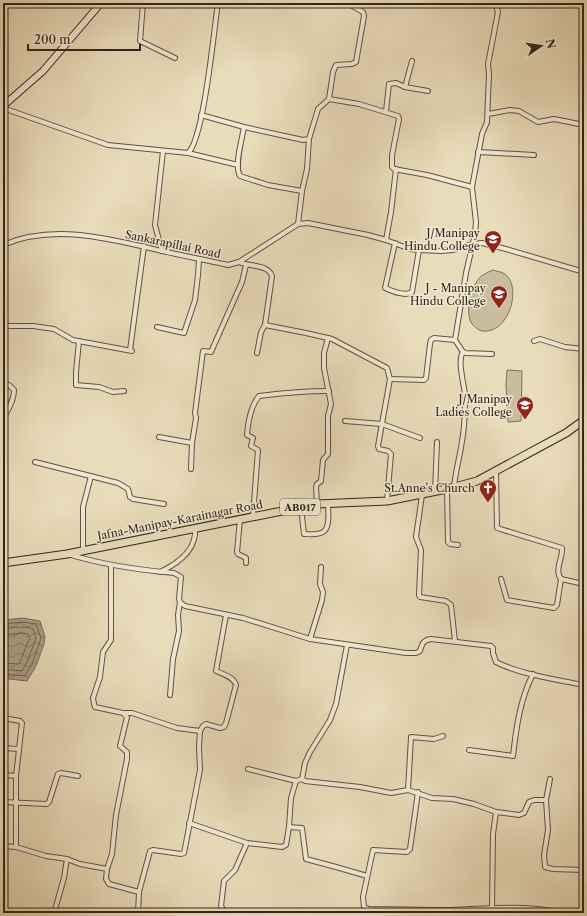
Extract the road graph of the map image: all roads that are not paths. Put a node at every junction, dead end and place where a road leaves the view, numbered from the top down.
1 (101, 3) edge
2 (143, 3) edge
3 (218, 3) edge
4 (347, 3) edge
5 (495, 3) edge
6 (175, 58) dead end
7 (412, 61) dead end
8 (405, 87) junction
9 (428, 91) dead end
10 (328, 99) junction
11 (3, 107) edge
12 (386, 111) junction
13 (488, 114) junction
14 (201, 115) junction
15 (584, 125) edge
16 (244, 127) junction
17 (309, 139) junction
18 (163, 151) junction
19 (478, 152) junction
20 (188, 153) junction
21 (534, 155) dead end
22 (238, 165) junction
23 (396, 169) junction
24 (472, 187) junction
25 (302, 191) junction
26 (298, 224) junction
27 (386, 240) junction
28 (394, 243) junction
29 (472, 244) junction
30 (3, 245) edge
31 (144, 246) junction
32 (419, 250) junction
33 (162, 251) junction
34 (199, 259) junction
35 (239, 262) junction
36 (246, 265) junction
37 (584, 272) edge
38 (265, 325) junction
39 (3, 326) edge
40 (157, 327) dead end
41 (328, 338) junction
42 (455, 340) junction
43 (79, 341) junction
44 (534, 341) dead end
45 (584, 349) edge
46 (463, 352) junction
47 (257, 353) dead end
48 (492, 354) dead end
49 (390, 379) junction
50 (3, 385) edge
51 (124, 391) dead end
52 (329, 391) junction
53 (3, 419) edge
54 (584, 420) edge
55 (345, 421) dead end
56 (382, 424) junction
57 (159, 437) dead end
58 (420, 438) dead end
59 (437, 442) dead end
60 (192, 443) junction
61 (35, 462) dead end
62 (191, 469) dead end
63 (496, 470) junction
64 (91, 476) junction
65 (450, 488) junction
66 (435, 492) junction
67 (422, 494) junction
68 (387, 501) junction
69 (164, 504) dead end
70 (317, 504) junction
71 (328, 504) junction
72 (301, 507) junction
73 (253, 516) junction
74 (240, 519) junction
75 (195, 528) junction
76 (458, 545) dead end
77 (82, 550) junction
78 (67, 554) junction
79 (3, 563) edge
80 (246, 563) dead end
81 (111, 565) junction
82 (321, 567) dead end
83 (160, 572) junction
84 (501, 579) dead end
85 (560, 579) junction
86 (584, 584) edge
87 (180, 602) junction
88 (226, 615) junction
89 (310, 639) junction
90 (455, 641) junction
91 (347, 645) junction
92 (533, 674) junction
93 (584, 685) edge
94 (170, 695) dead end
95 (123, 712) junction
96 (3, 718) edge
97 (200, 731) junction
98 (443, 736) dead end
99 (3, 748) edge
100 (19, 749) junction
101 (469, 750) dead end
102 (248, 769) dead end
103 (3, 775) edge
104 (16, 776) junction
105 (78, 776) dead end
106 (302, 779) junction
107 (550, 779) dead end
108 (296, 781) junction
109 (408, 790) junction
110 (418, 792) junction
111 (546, 800) junction
112 (3, 802) edge
113 (15, 803) junction
114 (496, 812) junction
115 (189, 823) junction
116 (289, 827) junction
117 (247, 843) junction
118 (3, 846) edge
119 (16, 847) junction
120 (67, 859) junction
121 (108, 869) junction
122 (584, 870) edge
123 (367, 876) junction
124 (139, 892) junction
125 (492, 908) junction
126 (445, 911) edge
127 (54, 913) edge
128 (138, 913) edge
129 (225, 913) edge
130 (561, 913) edge

1 - 11 main road
2 - 6 street
3 - 14 street
4 - 10 street
5 - 13 street
7 - 8 street
8 - 9 street
8 - 12 street
10 - 12 street
10 - 17 street
11 - 18 street
12 - 23 street
13 - 15 street
13 - 19 street
14 - 16 street
14 - 20 street
16 - 17 street
16 - 22 street
17 - 25 street
18 - 20 street
18 - 33 street
19 - 21 street
19 - 24 street
20 - 22 street
22 - 25 street
23 - 24 street
23 - 27 street
24 - 29 street
25 - 26 street
26 - 27 street
26 - 35 street, Sankarapillai Road
27 - 28 street
28 - 32 street
28 - 32 street
29 - 32 street
29 - 37 street
29 - 42 street
30 - 31 street, Sankarapillai Road
31 - 33 street, Sankarapillai Road
31 - 43 street
33 - 34 street, Sankarapillai Road
34 - 35 street, Sankarapillai Road
34 - 40 street
35 - 36 street
36 - 38 street
36 - 60 street
38 - 41 street
38 - 47 street
39 - 43 street
41 - 49 street
41 - 52 street
42 - 46 street
42 - 49 street
43 - 51 street
44 - 45 street
46 - 48 street
46 - 65 street
49 - 56 street
50 - 53 street
52 - 70 street
52 - 73 street
54 - 63 main road, Jafna-Manipay-Karainagar Road / AB017
55 - 56 street
56 - 58 street
56 - 68 street
57 - 60 street
59 - 66 street
60 - 62 street
61 - 64 street
63 - 65 main road, Jafna-Manipay-Karainagar Road / AB017
63 - 85 street
64 - 69 street
64 - 77 street
65 - 66 main road, Jafna-Manipay-Karainagar Road / AB017
65 - 76 street
66 - 67 main road, Jafna-Manipay-Karainagar Road / AB017
67 - 68 main road, Jafna-Manipay-Karainagar Road / AB017
67 - 90 street
68 - 71 main road, Jafna-Manipay-Karainagar Road / AB017
70 - 71 main road, Jafna-Manipay-Karainagar Road / AB017
70 - 72 main road, Jafna-Manipay-Karainagar Road / AB017
71 - 72 street
72 - 73 main road, Jafna-Manipay-Karainagar Road / AB017
73 - 74 main road, Jafna-Manipay-Karainagar Road / AB017
74 - 75 main road, Jafna-Manipay-Karainagar Road / AB017
74 - 80 street
75 - 77 main road, Jafna-Manipay-Karainagar Road / AB017
75 - 83 street
77 - 78 main road, Jafna-Manipay-Karainagar Road / AB017
78 - 79 main road, Jafna-Manipay-Karainagar Road / AB017
78 - 81 street
81 - 83 street
81 - 95 street
82 - 89 street
83 - 87 street
84 - 85 street
85 - 86 street
87 - 88 street
87 - 94 street
88 - 89 street
88 - 97 street
89 - 91 street
90 - 91 street
90 - 92 street
91 - 106 street
92 - 93 street
92 - 101 street
95 - 97 street
95 - 121 street
96 - 100 street
97 - 115 street
98 - 109 street
99 - 100 street
100 - 104 street
102 - 108 street
103 - 104 street
104 - 113 street
105 - 113 street
106 - 108 street
106 - 109 street
107 - 111 street
108 - 116 street
109 - 110 street
110 - 114 street
110 - 123 street
111 - 114 street
111 - 122 street
112 - 113 street
113 - 119 street
114 - 125 street
115 - 117 street
115 - 124 street
116 - 117 street
116 - 123 street
117 - 129 street
118 - 119 street
119 - 120 street
120 - 121 street
120 - 127 street
121 - 124 street
123 - 126 street
124 - 128 street
125 - 126 street
125 - 130 street

